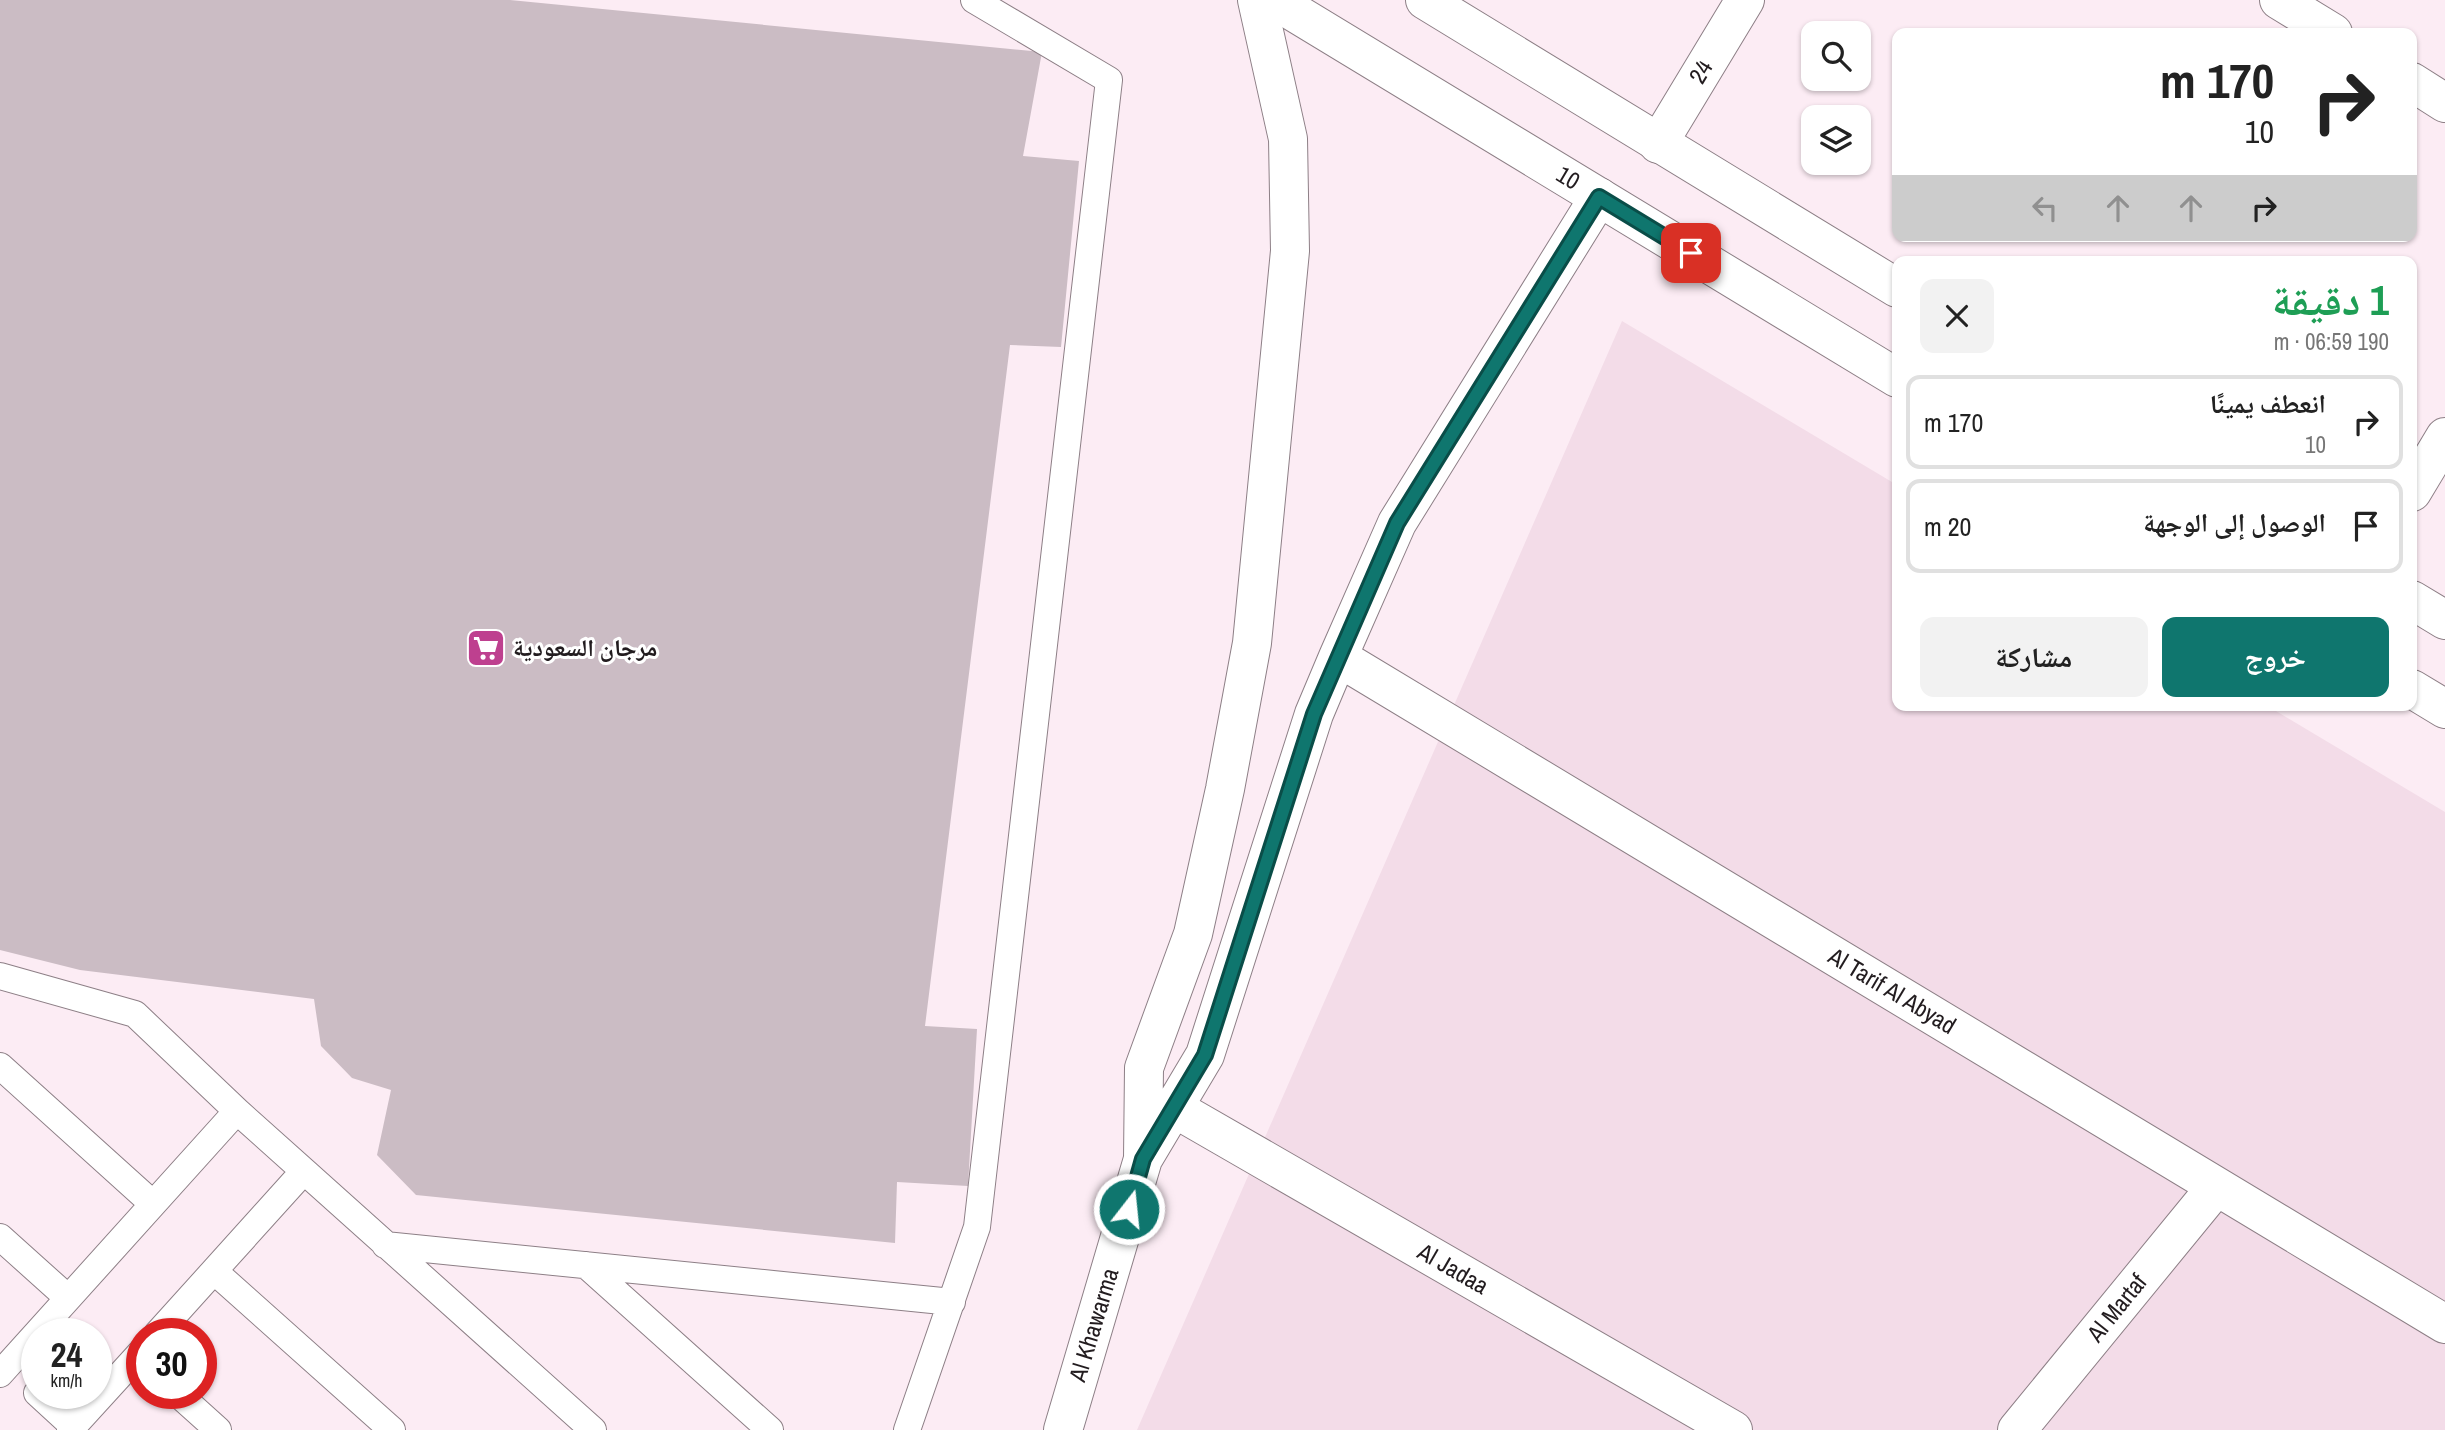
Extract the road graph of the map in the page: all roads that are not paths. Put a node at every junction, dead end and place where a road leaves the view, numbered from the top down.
1 (974, 0) edge
2 (1258, 0) edge
3 (1274, 0) edge
4 (1425, 0) edge
5 (1745, 0) edge
6 (2278, 0) edge
7 (2325, 28) edge
8 (2417, 85) edge
9 (2445, 103) edge
10 (1658, 144) junction
11 (1599, 197) junction
12 (1892, 285) edge
13 (1892, 375) edge
14 (2445, 436) edge
15 (2417, 484) edge
16 (2417, 603) edge
17 (2445, 620) edge
18 (1338, 657) junction
19 (2417, 692) edge
20 (2445, 709) edge
21 (0, 976) edge
22 (0, 1066) edge
23 (1174, 1108) junction
24 (237, 1111) junction
25 (1143, 1159) junction
26 (304, 1171) junction
27 (2216, 1186) junction
28 (153, 1204) junction
29 (0, 1237) edge
30 (386, 1245) junction
31 (586, 1265) junction
32 (214, 1271) junction
33 (68, 1298) junction
34 (952, 1302) junction
35 (172, 1318) edge
36 (2445, 1324) edge
37 (4, 1370) edge
38 (126, 1371) edge
39 (21, 1382) edge
40 (53, 1409) edge
41 (195, 1409) edge
42 (72, 1428) edge
43 (218, 1430) edge
44 (392, 1430) edge
45 (593, 1430) edge
46 (769, 1430) edge
47 (908, 1430) edge
48 (1063, 1430) edge
49 (1733, 1430) edge
50 (2017, 1430) edge

1 - 34 lane
2 - 25 street
3 - 11 street, 10
4 - 10 street
5 - 10 street, 24
6 - 7 street
8 - 9 street
10 - 12 street
11 - 13 street, 10
11 - 18 street, Al Khawarma
14 - 15 street
16 - 17 street
18 - 23 street, Al Khawarma
18 - 27 street, Al Tarif Al Abyad
19 - 20 street
21 - 24 lane
22 - 28 lane
23 - 25 street, Al Khawarma
23 - 49 street, Al Jadaa
24 - 26 lane
24 - 28 lane
25 - 48 street, Al Khawarma
26 - 30 lane
26 - 32 lane
27 - 36 street, Al Tarif Al Abyad
27 - 50 street, Al Martaf
28 - 33 lane
29 - 33 lane
30 - 31 lane
30 - 45 lane
31 - 34 lane
31 - 46 lane
32 - 35 lane
32 - 44 lane
33 - 37 lane
34 - 47 lane
37 - 39 lane
38 - 42 lane
40 - 42 lane
41 - 43 lane

